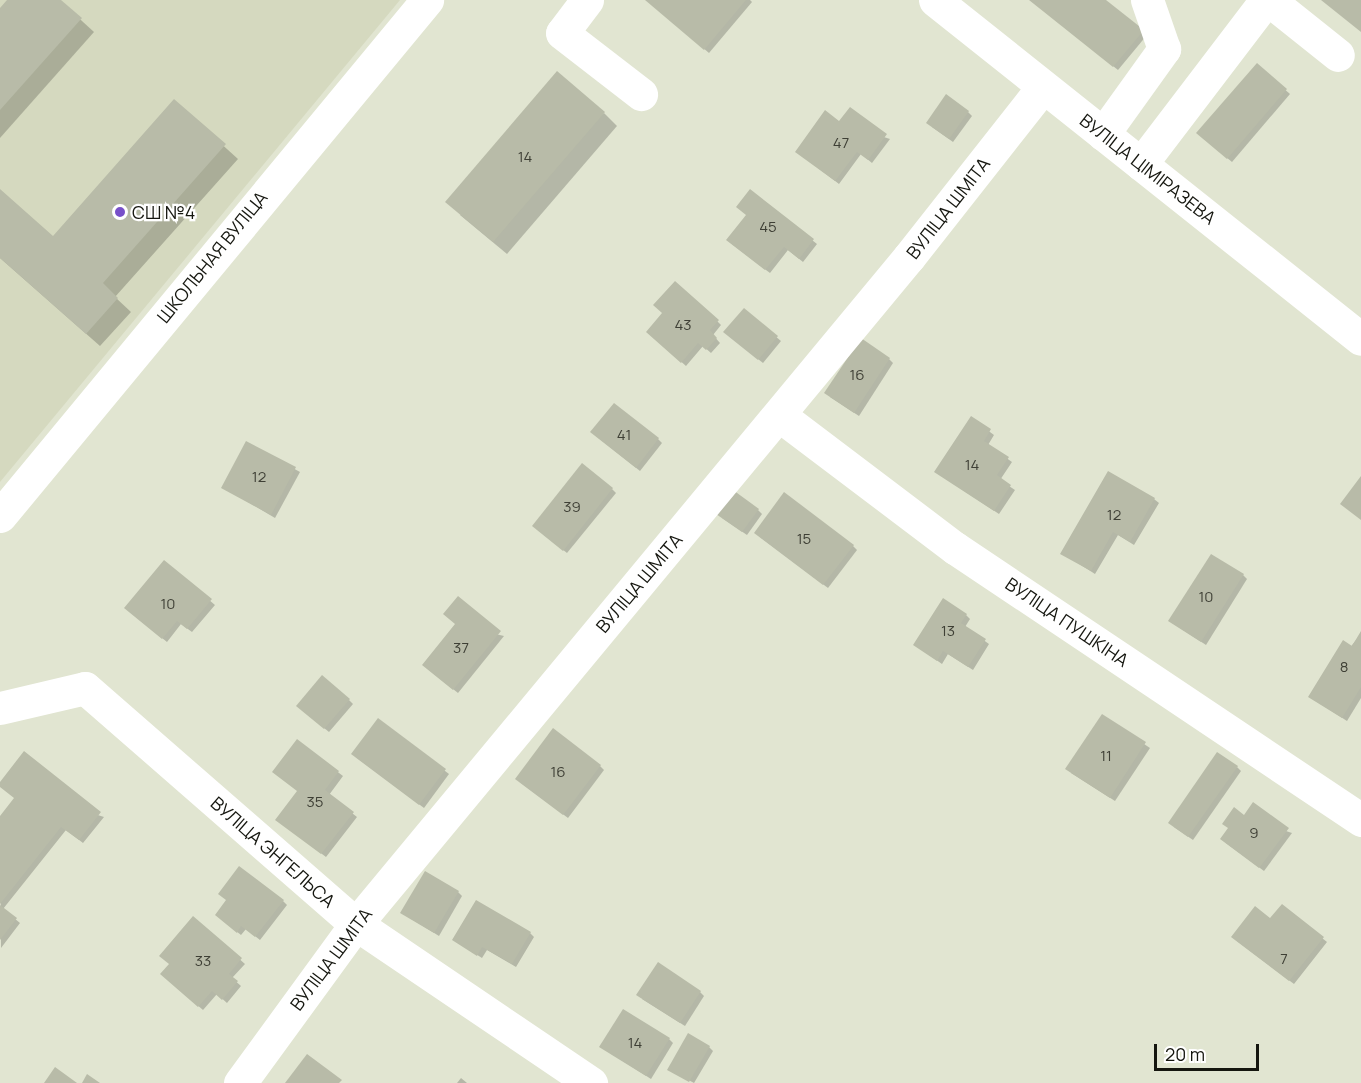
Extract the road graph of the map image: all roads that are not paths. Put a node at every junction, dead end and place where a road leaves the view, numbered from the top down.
1 (427, 0) edge
2 (587, 0) edge
3 (935, 0) edge
4 (1147, 0) edge
5 (1267, 0) edge
6 (1338, 55) dead end
7 (1043, 87) junction
8 (641, 94) dead end
9 (1103, 134) junction
10 (1141, 164) junction
11 (1361, 339) edge
12 (779, 415) junction
13 (0, 516) edge
14 (0, 708) edge
15 (1361, 820) edge
16 (356, 924) junction
17 (572, 1078) edge
18 (240, 1083) edge

1 - 13 street, ШКОЛЬНАЯ ВУЛІЦА
2 - 8 street
3 - 7 street, ВУЛІЦА ЦІМІРАЗЕВА
4 - 9 street
5 - 6 street
5 - 10 street
7 - 9 street, ВУЛІЦА ЦІМІРАЗЕВА
7 - 12 street, ВУЛІЦА ШМІТА
9 - 10 street, ВУЛІЦА ЦІМІРАЗЕВА
10 - 11 street, ВУЛІЦА ЦІМІРАЗЕВА
12 - 15 street, ВУЛІЦА ПУШКІНА
12 - 16 street, ВУЛІЦА ШМІТА
14 - 16 street, ВУЛІЦА ЭНГЕЛЬСА
16 - 17 street, ВУЛІЦА ЭНГЕЛЬСА
16 - 18 street, ВУЛІЦА ШМІТА

